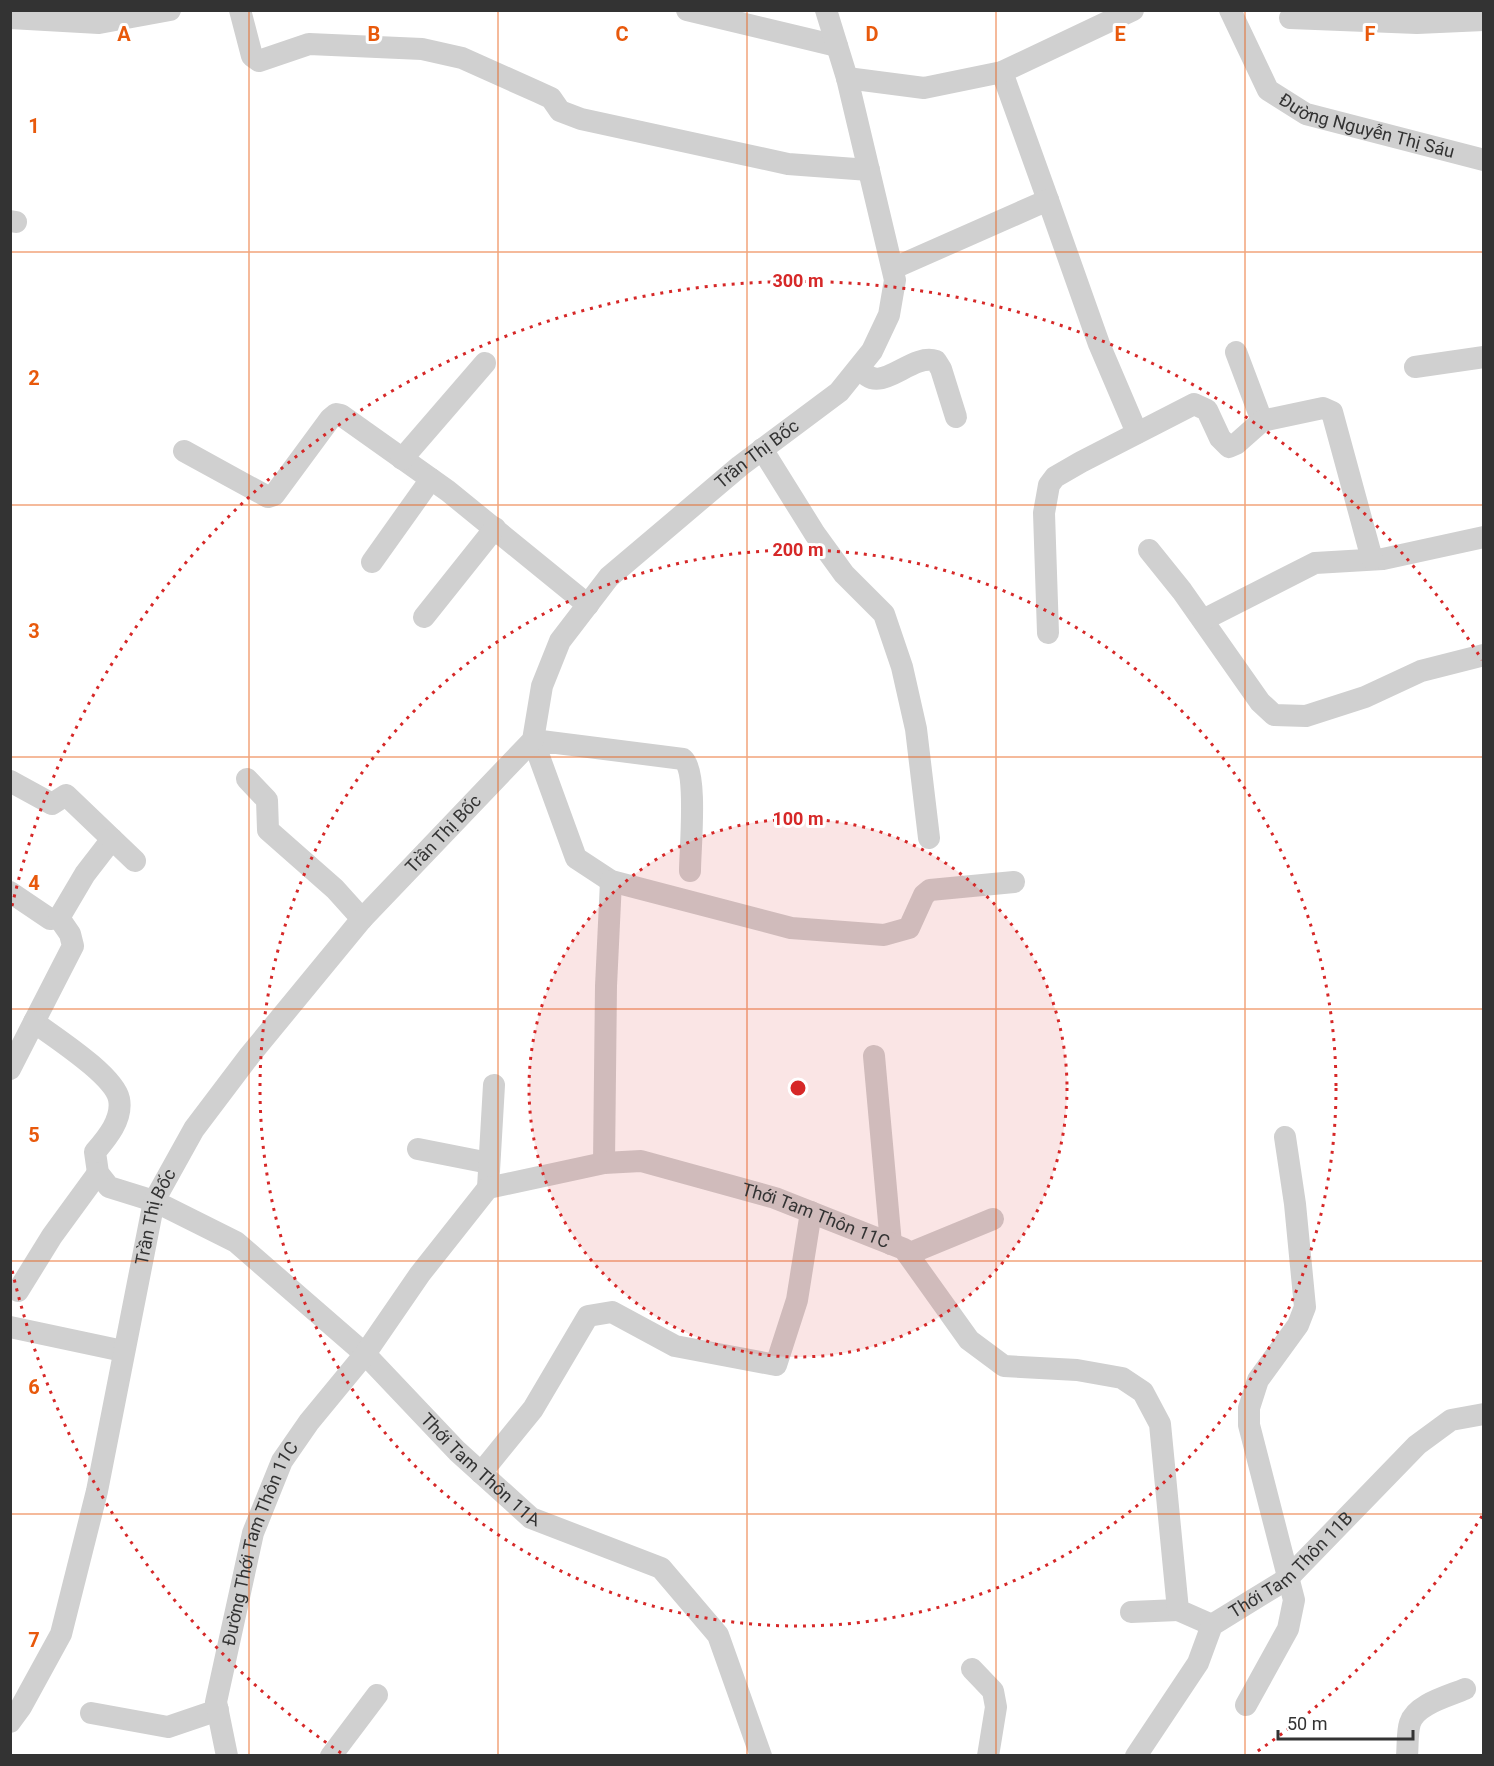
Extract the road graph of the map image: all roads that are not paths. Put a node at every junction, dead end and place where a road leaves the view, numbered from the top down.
1 (170, 10) edge
2 (240, 10) edge
3 (687, 10) edge
4 (826, 10) edge
5 (1133, 10) edge
6 (1230, 10) edge
7 (10, 18) edge
8 (1290, 18) dead end
9 (1484, 20) edge
10 (837, 46) junction
11 (1002, 72) junction
12 (847, 78) junction
13 (1484, 160) edge
14 (869, 170) junction
15 (1048, 200) junction
16 (894, 268) junction
17 (1236, 352) dead end
18 (1484, 357) edge
19 (485, 363) dead end
20 (860, 367) junction
21 (1415, 367) dead end
22 (956, 417) dead end
23 (1262, 421) junction
24 (1137, 433) junction
25 (762, 449) junction
26 (184, 451) dead end
27 (402, 459) junction
28 (431, 479) junction
29 (495, 528) junction
30 (1484, 537) edge
31 (1149, 550) dead end
32 (1372, 559) junction
33 (372, 562) dead end
34 (588, 605) junction
35 (424, 617) dead end
36 (1203, 620) junction
37 (1048, 633) dead end
38 (1484, 655) edge
39 (533, 740) junction
40 (247, 779) dead end
41 (10, 781) edge
42 (929, 838) dead end
43 (112, 839) junction
44 (135, 861) dead end
45 (690, 871) dead end
46 (611, 881) junction
47 (1014, 882) dead end
48 (10, 892) edge
49 (59, 918) junction
50 (362, 919) junction
51 (34, 1022) junction
52 (873, 1056) dead end
53 (12, 1059) edge
54 (494, 1085) dead end
55 (1285, 1137) dead end
56 (418, 1149) dead end
57 (489, 1163) junction
58 (604, 1163) junction
59 (98, 1173) junction
60 (488, 1188) junction
61 (154, 1201) junction
62 (811, 1212) junction
63 (993, 1219) dead end
64 (899, 1249) junction
65 (18, 1291) dead end
66 (10, 1327) edge
67 (123, 1351) junction
68 (365, 1353) junction
69 (1484, 1414) edge
70 (481, 1473) junction
71 (1287, 1579) junction
72 (1178, 1610) junction
73 (1131, 1612) dead end
74 (1212, 1625) junction
75 (972, 1669) dead end
76 (1465, 1689) dead end
77 (377, 1695) dead end
78 (1246, 1705) dead end
79 (218, 1710) junction
80 (91, 1713) dead end
81 (10, 1722) edge
82 (227, 1755) edge
83 (331, 1755) edge
84 (760, 1755) edge
85 (988, 1755) edge
86 (1136, 1755) edge
87 (1407, 1755) edge

1 - 7 street
2 - 14 street
3 - 10 street
4 - 10 street, Trần Thị Bốc
5 - 11 street
6 - 13 street, Đường Nguyễn Thị Sáu
8 - 9 street
10 - 12 street, Trần Thị Bốc
11 - 12 street
11 - 15 street
12 - 14 street, Trần Thị Bốc
14 - 16 street, Trần Thị Bốc
15 - 16 street
15 - 24 street
16 - 20 street, Trần Thị Bốc
17 - 23 street
18 - 21 street
19 - 27 street
20 - 22 street
20 - 25 street, Trần Thị Bốc
23 - 24 street
23 - 32 street
24 - 37 street
25 - 34 street, Trần Thị Bốc
25 - 42 street
26 - 27 street
27 - 28 street
28 - 29 street
28 - 33 street
29 - 34 street
29 - 35 street
30 - 32 street
31 - 36 street
32 - 36 street
34 - 39 street, Trần Thị Bốc
36 - 38 street
39 - 45 street
39 - 46 street
39 - 50 street, Trần Thị Bốc
40 - 50 street
41 - 43 street
43 - 44 street
43 - 49 street
46 - 47 street
46 - 58 street
48 - 49 street
49 - 51 street
50 - 61 street, Trần Thị Bốc
51 - 53 street
51 - 59 street
52 - 64 street
54 - 57 street
55 - 71 street
56 - 57 street
57 - 60 street
58 - 60 street, Thới Tam Thôn 11C
58 - 62 street, Thới Tam Thôn 11C
59 - 61 street, Thới Tam Thôn 11A
59 - 65 street
60 - 68 street
61 - 67 street, Trần Thị Bốc
61 - 68 street, Thới Tam Thôn 11A
62 - 64 street, Thới Tam Thôn 11C
62 - 70 street
63 - 64 street
64 - 72 street, Thới Tam Thôn 11C
66 - 67 street
67 - 81 street, Trần Thị Bốc
68 - 70 street, Thới Tam Thôn 11A
68 - 79 street, Đường Thới Tam Thôn 11C
69 - 71 street, Thới Tam Thôn 11B
70 - 84 street, Thới Tam Thôn 11A
71 - 74 street, Thới Tam Thôn 11B
71 - 78 street
72 - 73 street
72 - 74 street
74 - 86 street, Thới Tam Thôn 11B
75 - 85 street
76 - 87 street
77 - 83 street
79 - 80 street
79 - 82 street, Đường Thới Tam Thôn 11C

